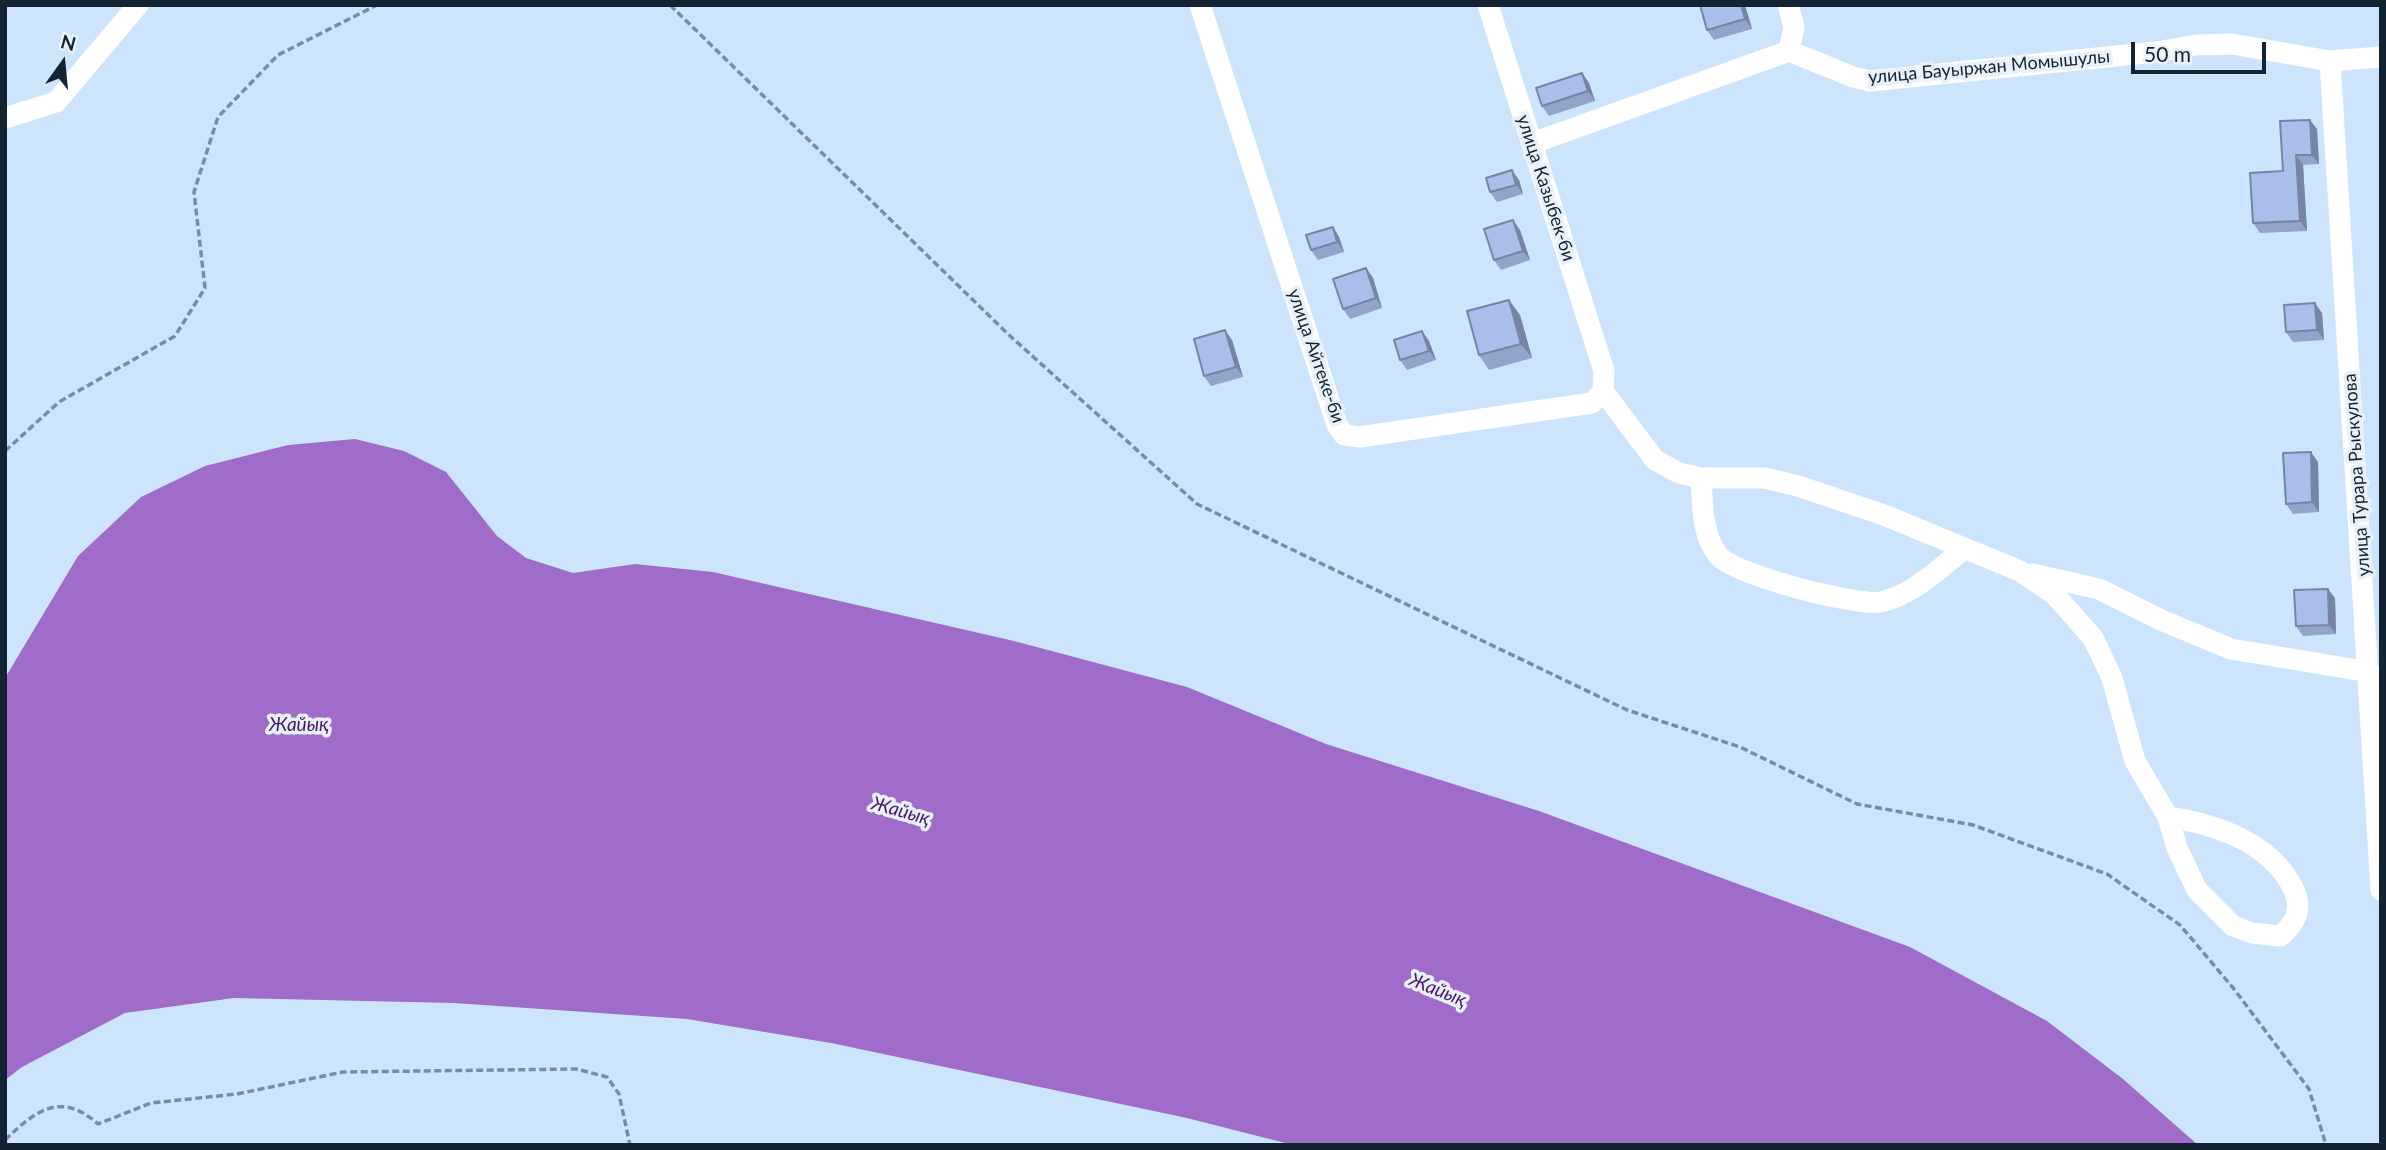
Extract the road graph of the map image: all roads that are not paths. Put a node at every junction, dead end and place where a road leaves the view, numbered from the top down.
1 (138, 5) edge
2 (1200, 5) edge
3 (1488, 5) edge
4 (1788, 5) edge
5 (1789, 51) junction
6 (2381, 57) edge
7 (2330, 61) junction
8 (5, 118) edge
9 (1533, 144) junction
10 (1603, 381) junction
11 (1701, 478) junction
12 (1965, 548) junction
13 (2020, 570) junction
14 (2370, 672) junction
15 (2168, 817) junction
16 (2381, 890) edge

1 - 8 street
2 - 10 street, улица Айтеке-би
3 - 9 street, улица Казыбек-би
4 - 5 street
5 - 7 street, улица Бауыржан Момышулы
5 - 9 street
6 - 7 street, улица Бауыржан Момышулы
7 - 14 street, улица Турара Рыскулова
9 - 10 street, улица Казыбек-би
10 - 11 street, улица Казыбек-би
11 - 12 street, улица Казыбек-би
11 - 12 street
12 - 13 street, улица Казыбек-би
13 - 14 street
13 - 15 street
14 - 16 street, улица Турара Рыскулова
15 - 15 street

